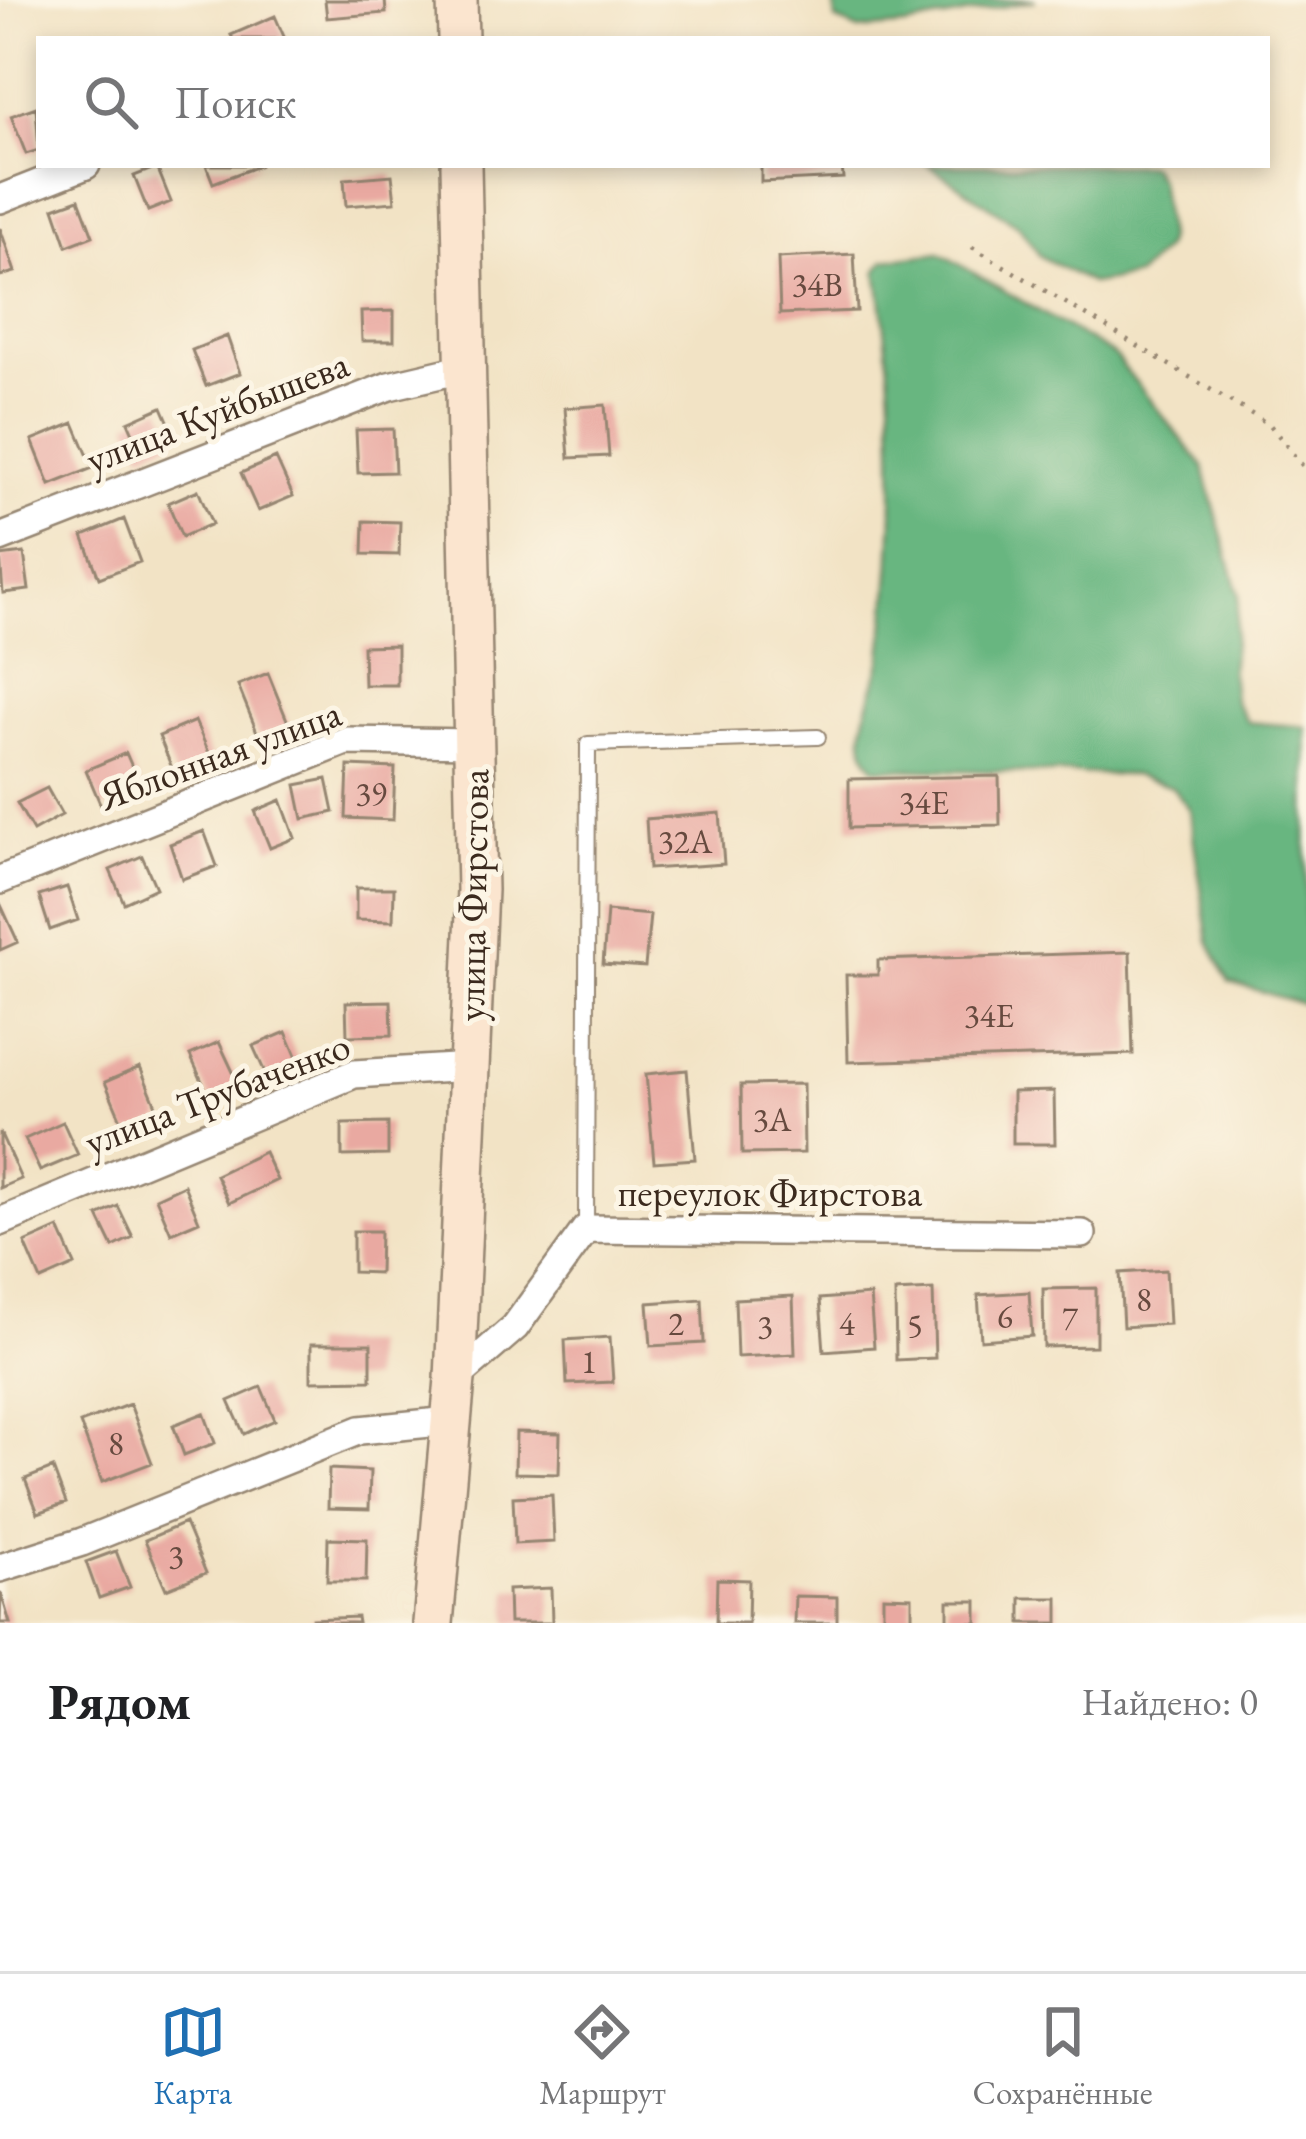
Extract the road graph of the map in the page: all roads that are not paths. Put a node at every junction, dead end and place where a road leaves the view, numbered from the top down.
1 (78, 168) edge
2 (461, 168) edge
3 (0, 199) edge
4 (466, 368) junction
5 (0, 538) edge
6 (818, 737) dead end
7 (474, 742) junction
8 (0, 880) edge
9 (470, 1067) junction
10 (0, 1222) edge
11 (586, 1229) junction
12 (1082, 1234) dead end
13 (455, 1379) junction
14 (450, 1421) junction
15 (0, 1568) edge
16 (433, 1623) edge

1 - 3 street
2 - 4 main road, улица Фирстова
4 - 5 street, улица Куйбышева
4 - 7 main road, улица Фирстова
6 - 11 lane
7 - 8 street, Яблонная улица
7 - 9 main road, улица Фирстова
9 - 10 street, улица Трубаченко
9 - 13 main road, улица Фирстова
11 - 12 street, переулок Фирстова
11 - 13 street, переулок Фирстова
13 - 14 main road, улица Фирстова
14 - 15 street
14 - 16 main road, улица Фирстова

